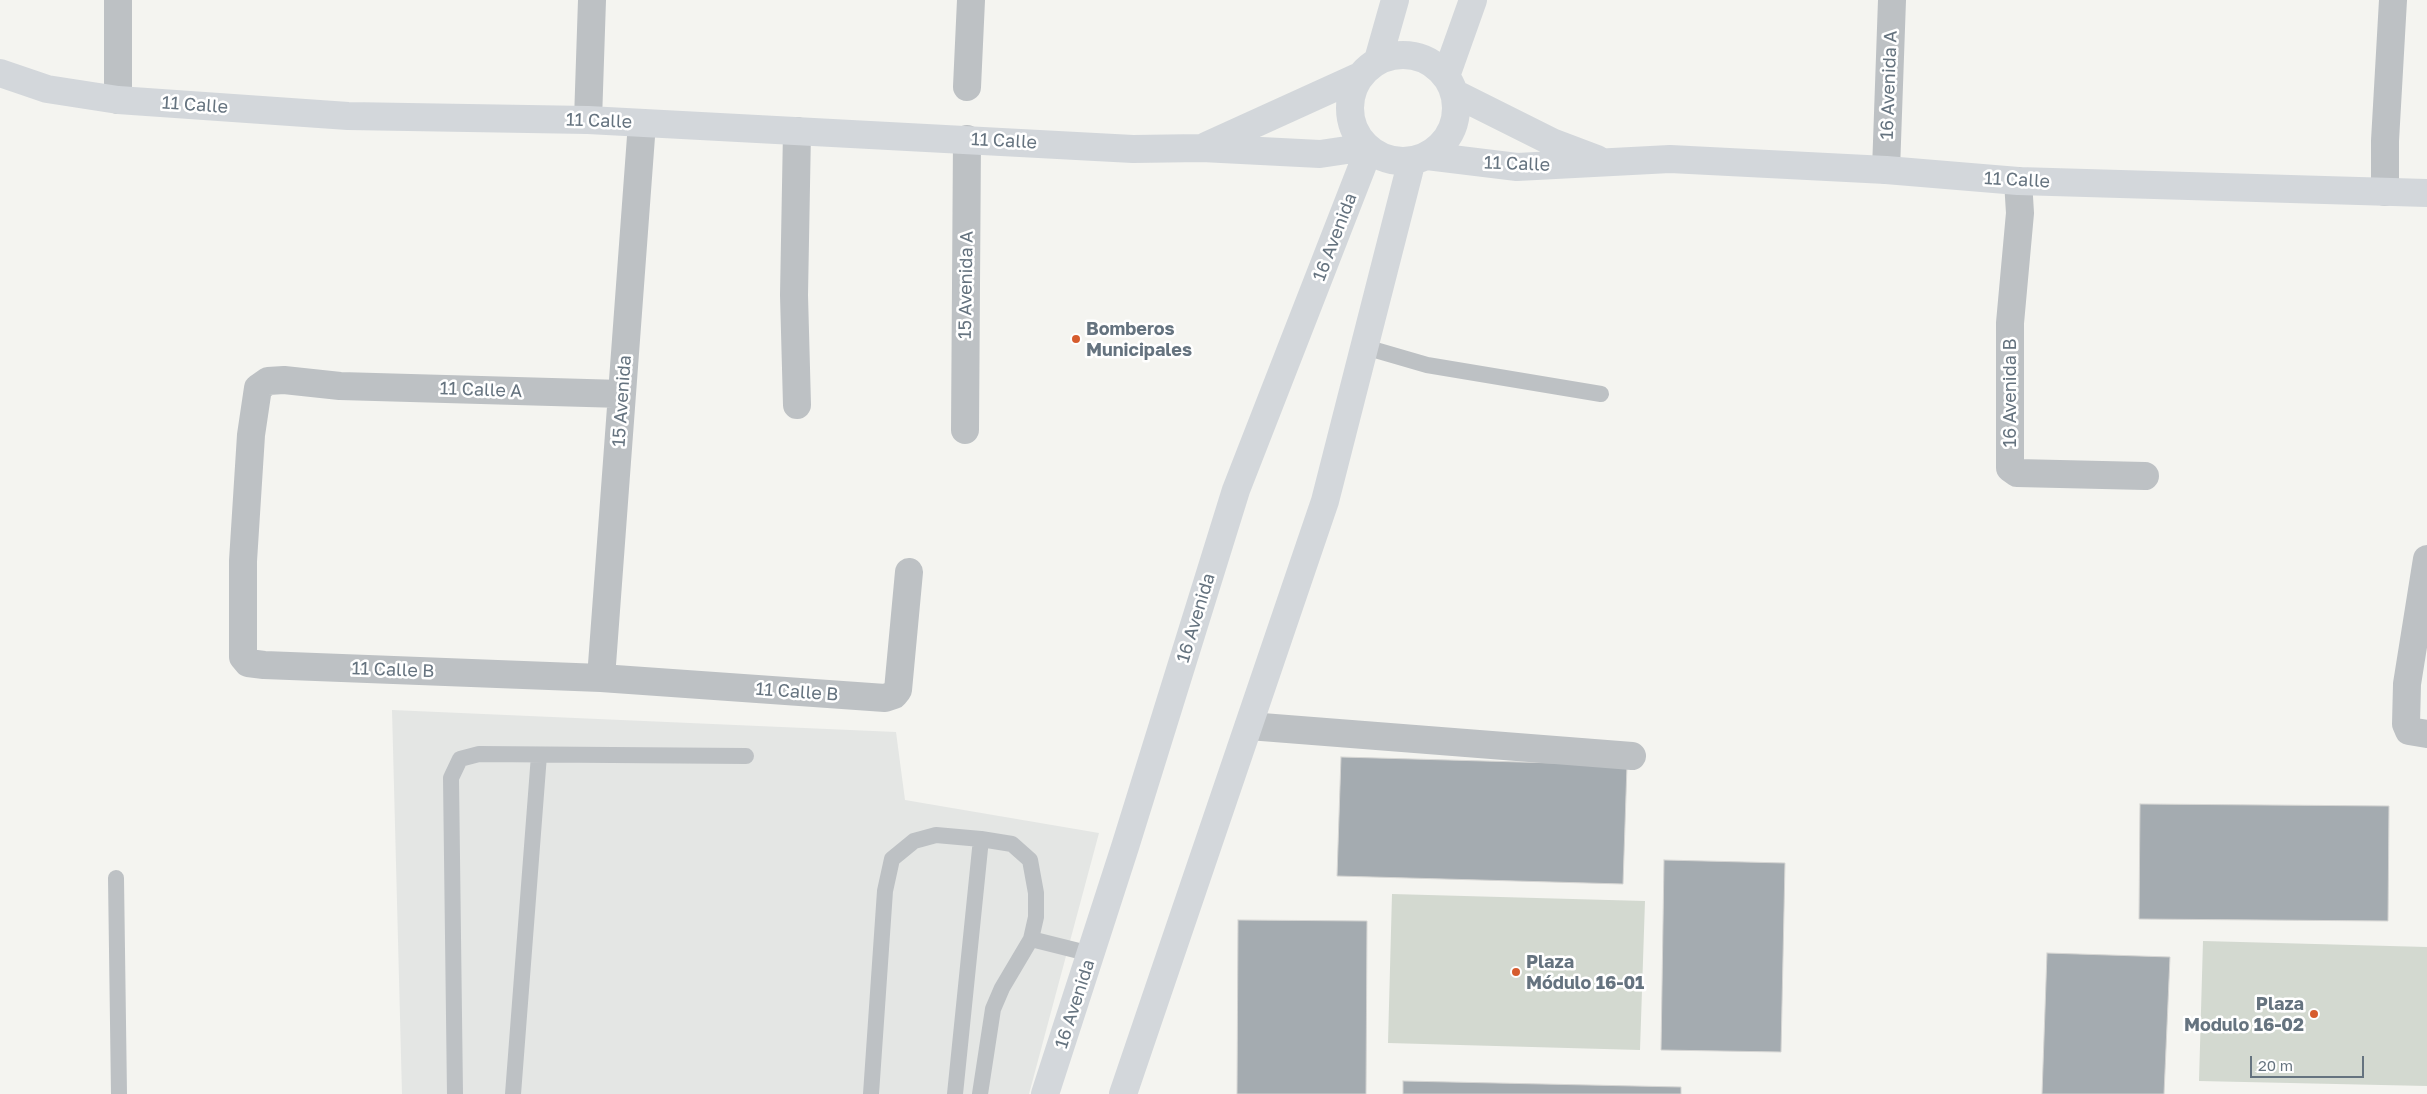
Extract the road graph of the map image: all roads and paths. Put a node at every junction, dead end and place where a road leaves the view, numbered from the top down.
1 (118, 0) edge
2 (592, 0) edge
3 (971, 0) edge
4 (1395, 0) edge
5 (1473, 0) edge
6 (1892, 0) edge
7 (2393, 0) edge
8 (1369, 68) junction
9 (2, 78) edge
10 (1450, 85) junction
11 (968, 86) dead end
12 (118, 100) junction
13 (588, 120) junction
14 (642, 123) junction
15 (797, 131) junction
16 (967, 139) junction
17 (1202, 148) junction
18 (1368, 148) junction
19 (1420, 158) junction
20 (1608, 163) junction
21 (1886, 170) junction
22 (2018, 181) junction
23 (2385, 192) junction
24 (2427, 193) edge
25 (1365, 347) junction
26 (340, 386) joint
27 (622, 394) junction
28 (1601, 394) dead end
29 (798, 405) dead end
30 (965, 430) dead end
31 (2145, 476) dead end
32 (2427, 559) edge
33 (909, 572) dead end
34 (601, 678) junction
35 (1249, 726) junction
36 (2418, 732) edge
37 (539, 755) junction
38 (746, 756) dead end
39 (1632, 756) dead end
40 (981, 838) junction
41 (116, 878) dead end
42 (1031, 939) junction
43 (1091, 954) junction
44 (119, 1094) edge
45 (455, 1094) edge
46 (513, 1094) edge
47 (871, 1094) edge
48 (955, 1094) edge
49 (980, 1094) edge
50 (1045, 1094) edge
51 (1123, 1094) edge

1 - 12 street
2 - 13 street
3 - 11 street
4 - 8 street
5 - 10 street
6 - 21 street, 16 Avenida A
7 - 23 street
8 - 10 street
8 - 17 street, 11 Calle
8 - 18 street
9 - 12 street, 11 Calle
10 - 19 street
10 - 20 street, 11 Calle
12 - 13 street, 11 Calle
13 - 14 street, 11 Calle
14 - 15 street, 11 Calle
14 - 27 street, 15 Avenida
15 - 16 street, 11 Calle
15 - 29 street
16 - 17 street, 11 Calle
16 - 30 street, 15 Avenida A
17 - 18 street, 11 Calle
18 - 19 street
18 - 43 street, 16 Avenida
19 - 20 street, 11 Calle
19 - 25 street
20 - 21 street, 11 Calle
21 - 22 street, 11 Calle
22 - 23 street, 11 Calle
22 - 31 street, 16 Avenida B
23 - 24 street, 11 Calle
25 - 28 lane
25 - 35 street
26 - 27 street, 11 Calle A
26 - 34 street, 11 Calle B
27 - 34 street, 15 Avenida
32 - 36 street
33 - 34 street, 11 Calle B
35 - 39 street
35 - 51 street
37 - 38 lane
37 - 45 lane
37 - 46 lane
40 - 42 lane
40 - 47 lane
40 - 48 lane
41 - 44 lane
42 - 43 lane
42 - 49 lane
43 - 50 street, 16 Avenida

